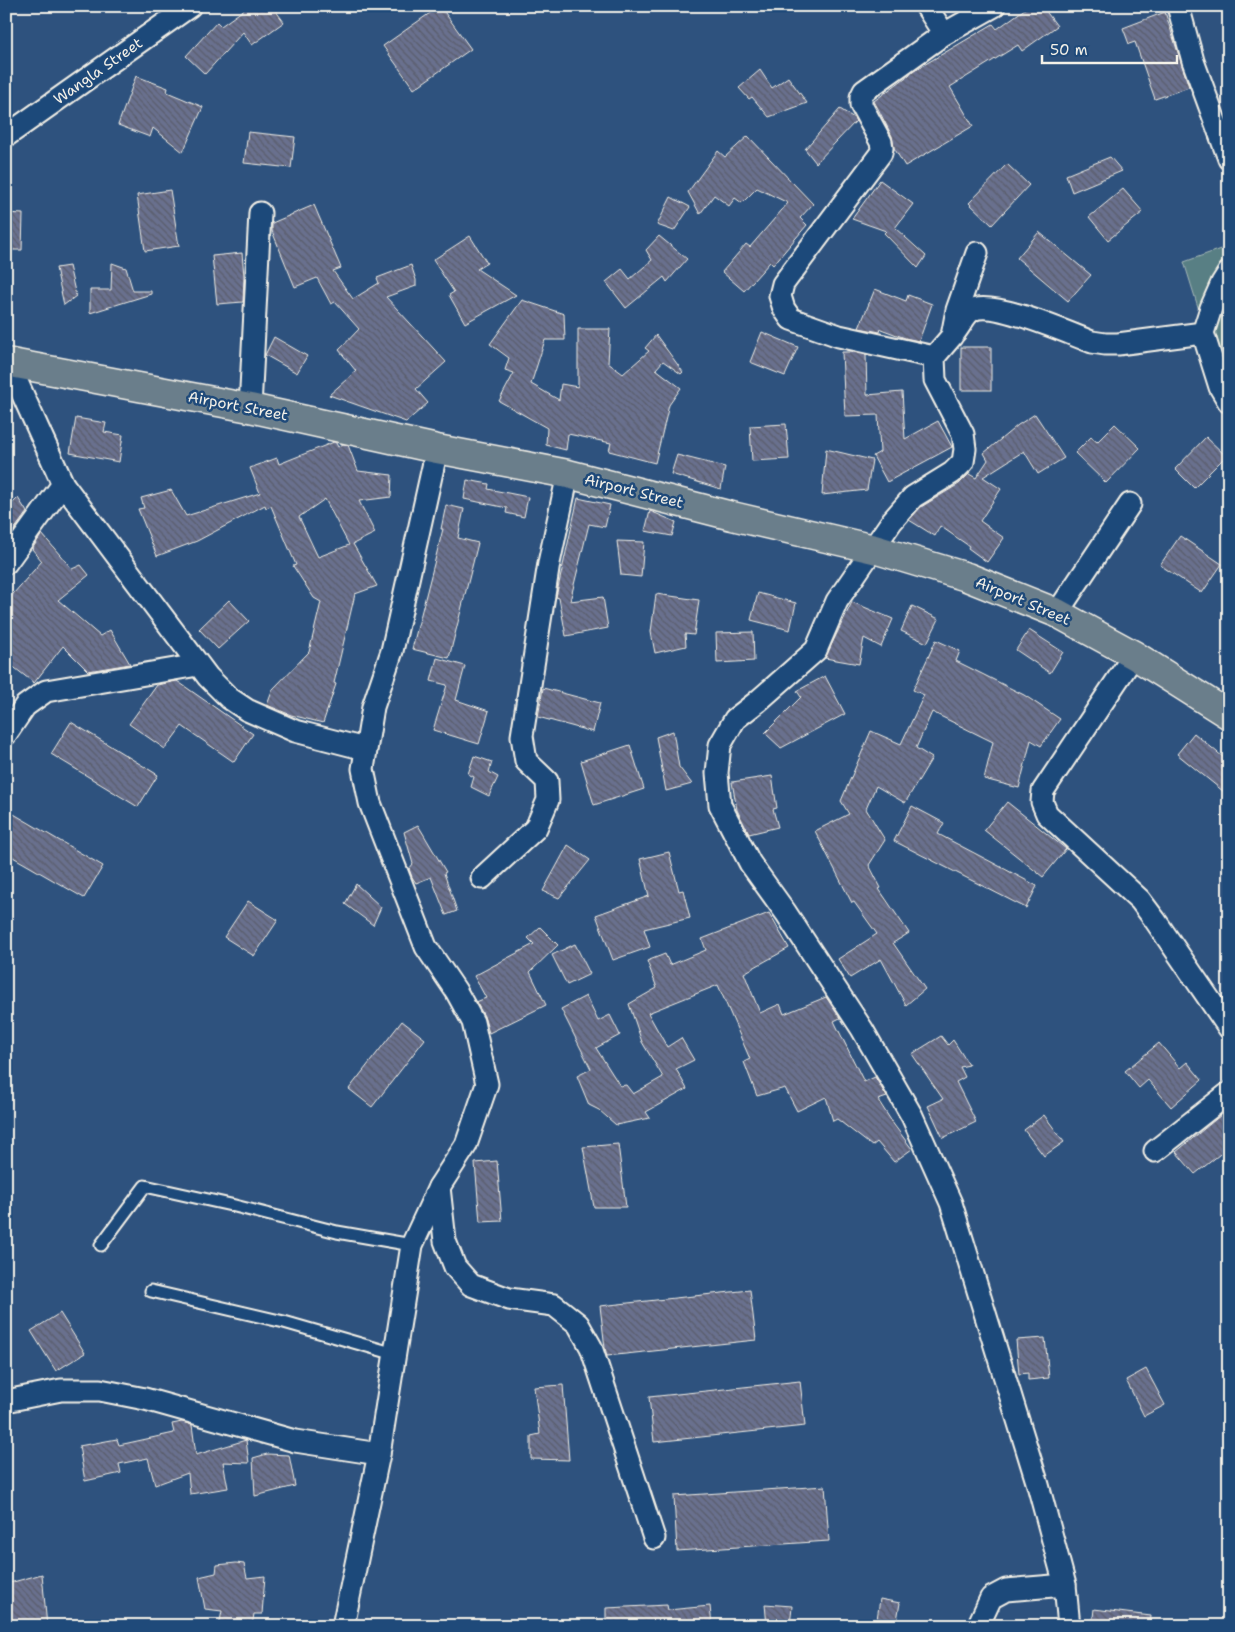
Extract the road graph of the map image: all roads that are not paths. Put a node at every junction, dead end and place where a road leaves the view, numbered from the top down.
1 (190, 6) edge
2 (926, 6) edge
3 (994, 6) edge
4 (1178, 6) edge
5 (944, 34) junction
6 (6, 136) edge
7 (1229, 159) edge
8 (260, 212) dead end
9 (977, 253) dead end
10 (1229, 272) edge
11 (1203, 333) junction
12 (952, 336) junction
13 (934, 357) junction
14 (7, 362) edge
15 (1229, 402) edge
16 (250, 408) junction
17 (437, 449) junction
18 (568, 474) junction
19 (63, 484) junction
20 (1130, 504) dead end
21 (874, 549) junction
22 (6, 563) edge
23 (1057, 613) junction
24 (1134, 655) junction
25 (198, 666) junction
26 (1229, 715) edge
27 (6, 734) edge
28 (365, 749) junction
29 (482, 878) dead end
30 (1229, 1028) edge
31 (1229, 1093) edge
32 (1155, 1151) dead end
33 (440, 1187) junction
34 (101, 1245) dead end
35 (412, 1245) junction
36 (151, 1291) dead end
37 (395, 1354) junction
38 (6, 1401) edge
39 (380, 1454) junction
40 (654, 1538) dead end
41 (1065, 1586) junction
42 (342, 1626) edge
43 (978, 1626) edge
44 (1069, 1626) edge

1 - 6 street, Wangla Street
2 - 5 street
3 - 5 street
4 - 7 street
5 - 13 street
8 - 16 street
9 - 12 street
10 - 11 street
11 - 12 street
11 - 15 street
12 - 13 street
13 - 21 street
14 - 16 highway, Airport Street
14 - 19 street
16 - 17 highway, Airport Street
17 - 18 highway, Airport Street
17 - 28 street
18 - 21 highway, Airport Street
18 - 29 street
19 - 22 street
19 - 25 street
20 - 23 street
21 - 23 highway, Airport Street
21 - 41 street
23 - 24 highway, Airport Street
24 - 26 highway, Airport Street
24 - 30 street
25 - 27 street
25 - 28 street
28 - 33 street
31 - 32 street
33 - 35 street
33 - 40 street
34 - 35 lane
35 - 37 street
36 - 37 lane
37 - 39 street
38 - 39 street
39 - 42 street
41 - 43 street
41 - 44 street

